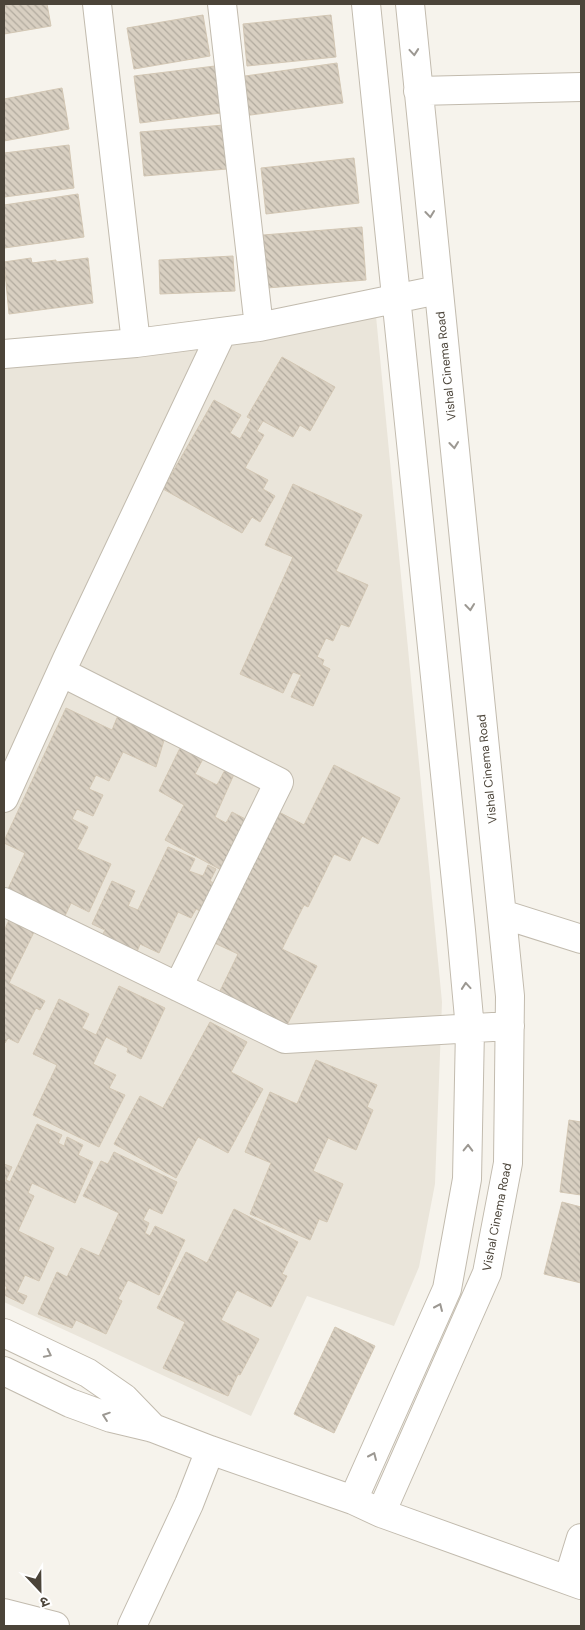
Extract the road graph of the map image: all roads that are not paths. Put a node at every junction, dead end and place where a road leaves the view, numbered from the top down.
1 (97, 4) edge
2 (222, 4) edge
3 (366, 4) edge
4 (410, 4) edge
5 (581, 87) edge
6 (418, 91) junction
7 (438, 290) junction
8 (396, 299) junction
9 (259, 327) junction
10 (222, 332) junction
11 (136, 343) junction
12 (4, 354) edge
13 (61, 672) junction
14 (4, 798) edge
15 (4, 902) edge
16 (502, 914) junction
17 (581, 939) edge
18 (178, 987) junction
19 (510, 1026) junction
20 (470, 1029) junction
21 (4, 1332) edge
22 (4, 1371) edge
23 (153, 1428) junction
24 (210, 1450) junction
25 (353, 1500) junction
26 (380, 1513) junction
27 (581, 1538) edge
28 (575, 1583) edge
29 (4, 1613) edge
30 (55, 1626) edge
31 (132, 1626) edge

1 - 11 street
2 - 9 street
3 - 8 street
4 -> 6 street, Vishal Cinema Road
5 - 6 street
6 -> 7 street, Vishal Cinema Road
7 - 8 street
7 -> 16 street, Vishal Cinema Road
8 - 9 street
20 -> 8 street
9 - 10 street
10 - 11 street
10 - 13 street
11 - 12 street
13 - 14 street
13 - 18 street
15 - 18 street
16 - 17 street
16 - 19 street, Vishal Cinema Road
18 - 20 street
19 - 20 street
19 - 26 street, Vishal Cinema Road
25 -> 20 street
21 -> 23 street
23 -> 22 street
23 - 24 street
24 - 25 street
24 - 31 street
25 - 26 street
26 - 28 street
27 - 28 street
29 - 30 street

